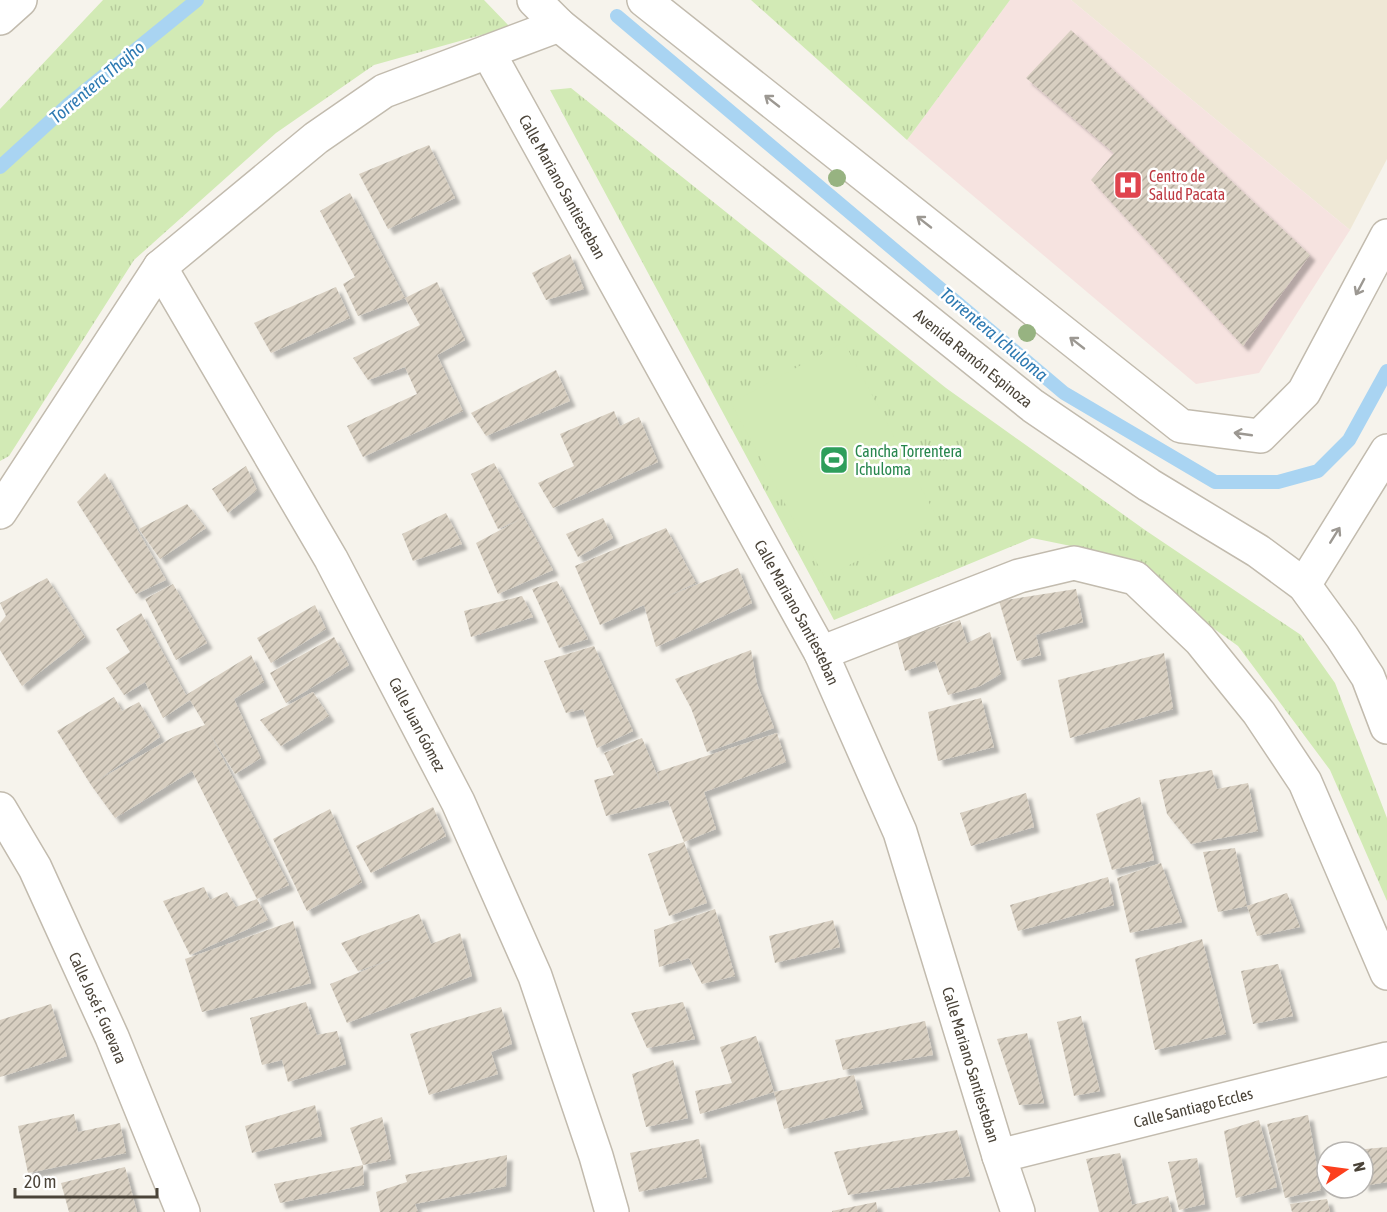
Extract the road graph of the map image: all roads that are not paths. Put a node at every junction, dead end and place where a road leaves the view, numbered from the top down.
1 (20, 0) edge
2 (534, 0) edge
3 (644, 0) edge
4 (0, 18) edge
5 (559, 26) junction
6 (488, 52) junction
7 (1387, 236) edge
8 (160, 267) junction
9 (1387, 451) edge
10 (0, 512) edge
11 (1304, 585) junction
12 (821, 653) junction
13 (1387, 727) edge
14 (0, 809) edge
15 (1387, 973) edge
16 (1387, 1059) edge
17 (999, 1156) junction
18 (183, 1212) edge
19 (612, 1212) edge
20 (1018, 1212) edge

1 - 4 street
2 - 5 street, Avenida Ramón Espinoza
7 -> 3 street
5 - 6 street
5 - 11 street, Avenida Ramón Espinoza
6 - 8 street
6 - 12 street, Calle Mariano Santiesteban
8 - 10 street
8 - 19 street, Calle Juan Gómez
11 -> 9 street
11 - 13 street, Avenida Ramón Espinoza
12 - 15 street
12 - 17 street, Calle Mariano Santiesteban
14 - 18 street, Calle José F. Guevara
16 - 17 street, Calle Santiago Eccles
17 - 20 street, Calle Mariano Santiesteban

